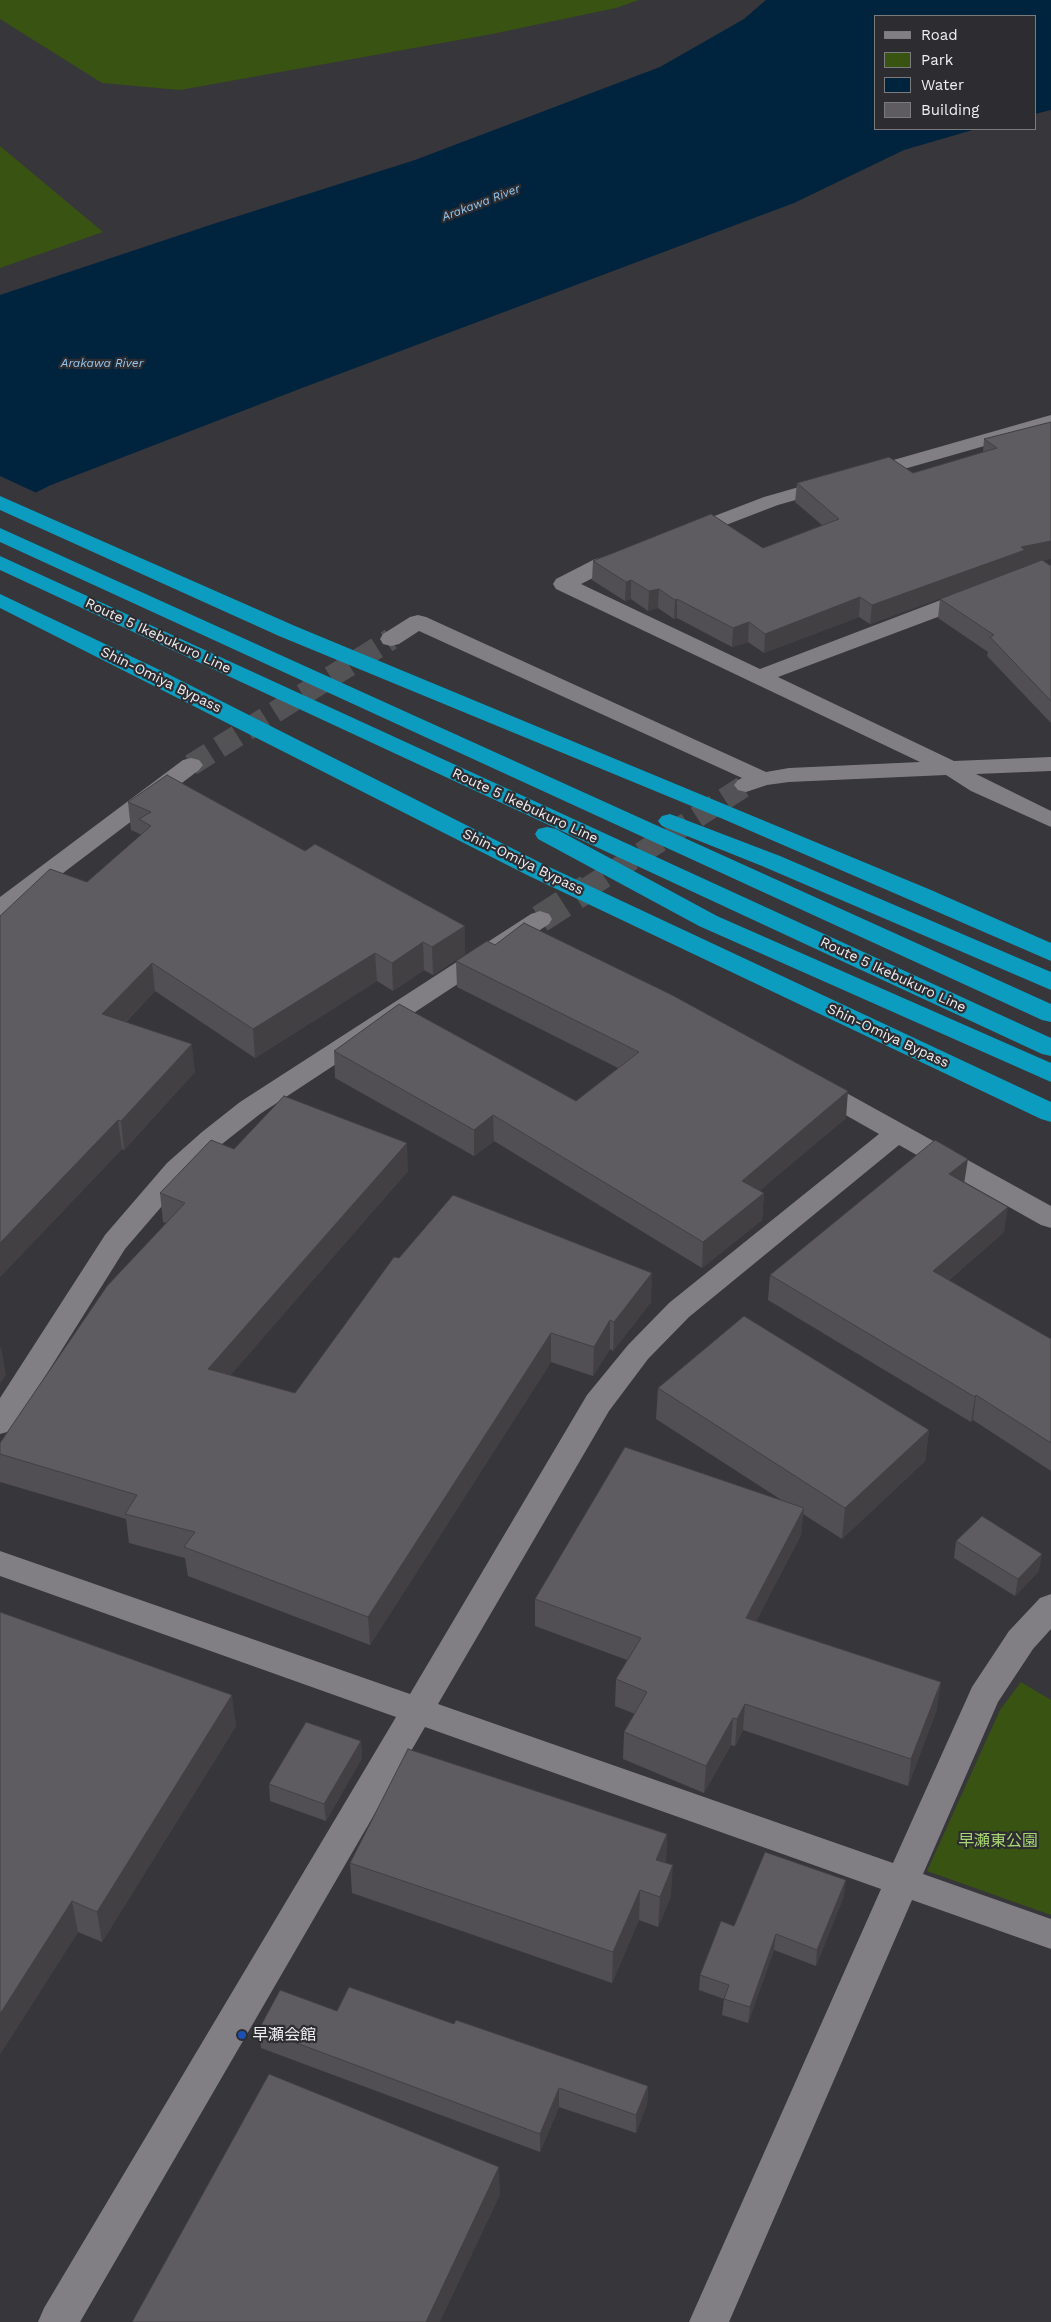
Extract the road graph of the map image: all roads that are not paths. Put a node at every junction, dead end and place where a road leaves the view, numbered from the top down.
1 (1051, 421) edge
2 (0, 502) edge
3 (0, 534) edge
4 (0, 562) edge
5 (991, 588) edge
6 (0, 600) edge
7 (391, 639) tunnel mouth
8 (758, 677) junction
9 (341, 690) junction
10 (316, 709) junction
11 (1051, 764) edge
12 (192, 765) tunnel mouth
13 (950, 768) junction
14 (1051, 820) edge
15 (0, 909) edge
16 (536, 931) tunnel mouth
17 (1051, 953) edge
18 (1051, 982) edge
19 (1051, 1014) edge
20 (1051, 1048) edge
21 (1051, 1073) edge
22 (796, 1076) edge
23 (1051, 1113) edge
24 (897, 1133) junction
25 (1051, 1218) edge
26 (0, 1423) edge
27 (0, 1563) edge
28 (1051, 1607) edge
29 (417, 1710) junction
30 (903, 1882) junction
31 (1051, 1934) edge
32 (58, 2322) edge
33 (709, 2322) edge

1 - 8 street
2 - 17 highway
3 - 9 highway, Route 5 Ikebukuro Line
4 - 10 highway, Route 5 Ikebukuro Line
5 - 8 street
6 - 23 highway, Shin-Omiya Bypass
7 - 13 street
8 - 13 street
9 - 18 highway
9 - 19 highway, Route 5 Ikebukuro Line
10 - 20 highway, Route 5 Ikebukuro Line
10 - 21 highway
11 - 13 street
12 - 15 street
13 - 14 street
16 - 26 street
22 - 24 street
24 - 25 street
24 - 29 street
27 - 29 street
28 - 30 street
29 - 30 street
29 - 32 street
30 - 31 street
30 - 33 street

